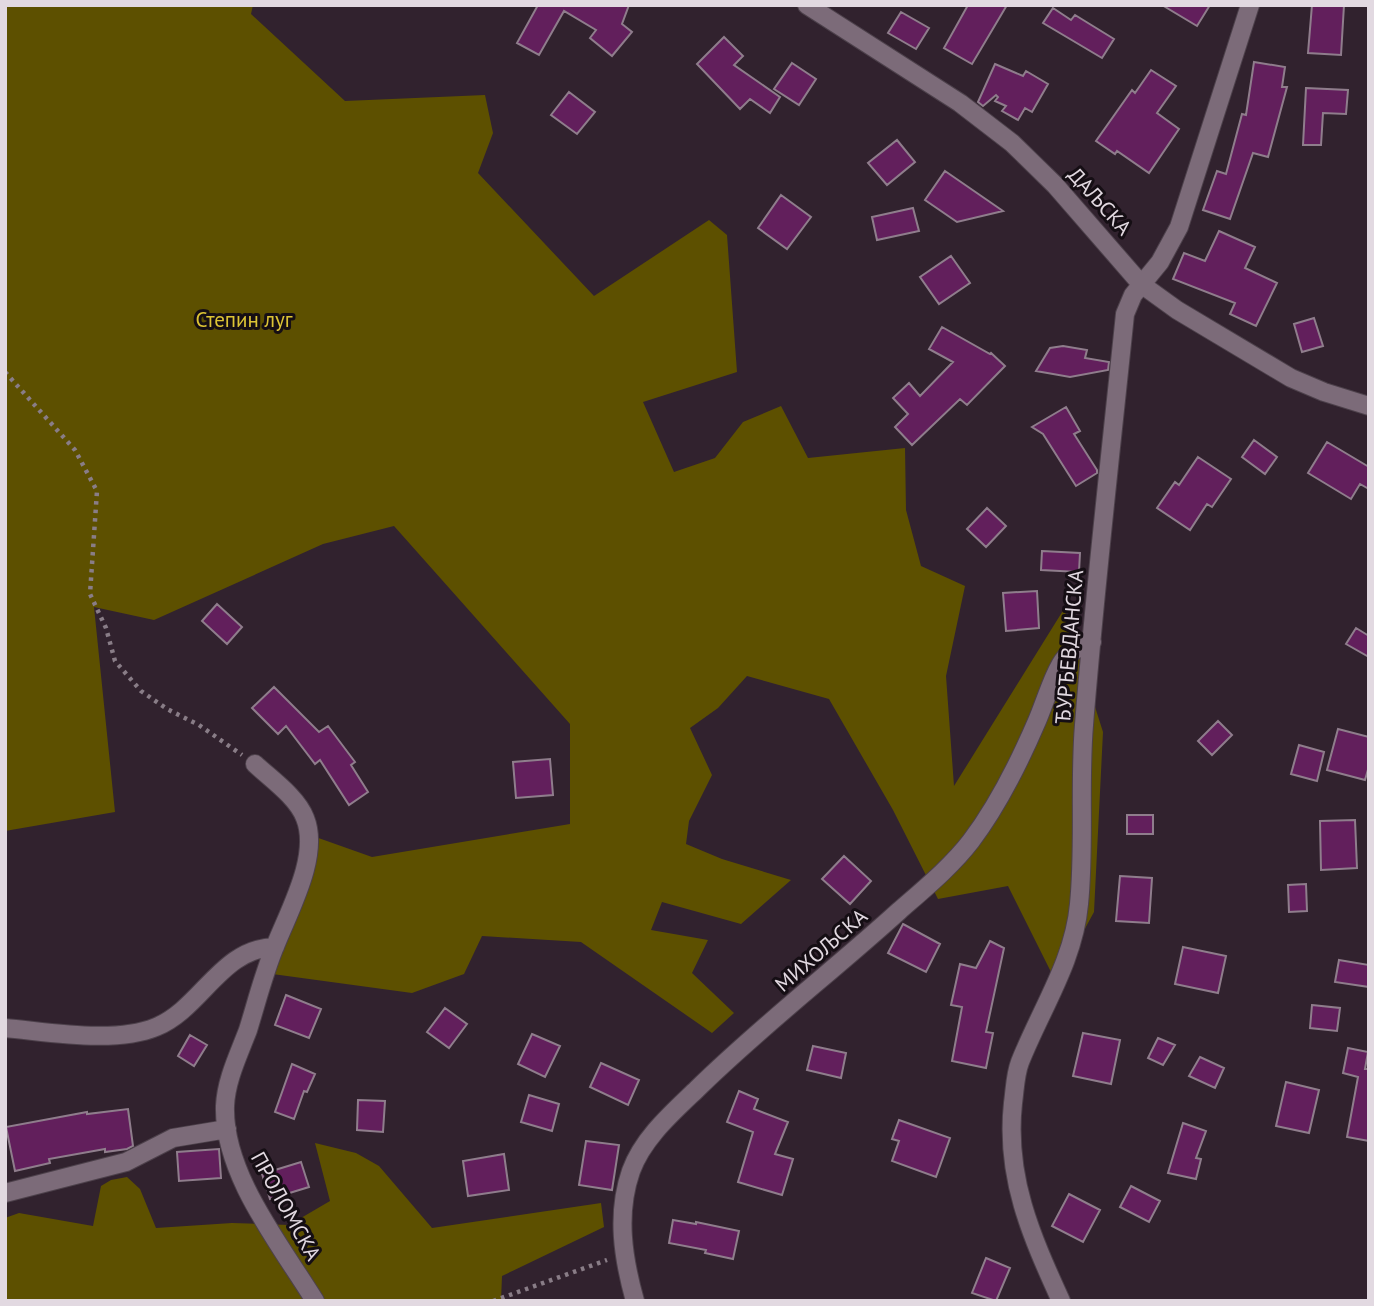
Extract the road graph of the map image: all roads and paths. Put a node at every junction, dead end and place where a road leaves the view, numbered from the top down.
1 (807, 5) edge
2 (1250, 5) edge
3 (1141, 284) junction
4 (5, 372) edge
5 (1369, 405) edge
6 (1092, 642) junction
7 (255, 764) joint
8 (275, 947) junction
9 (5, 1028) edge
10 (227, 1129) junction
11 (5, 1193) edge
12 (624, 1254) junction
13 (314, 1301) edge
14 (493, 1301) edge
15 (635, 1301) edge
16 (1061, 1301) edge

1 - 3 street, ДАЉСКА
2 - 3 street, ЂУРЂЕВДАНСКА
3 - 5 street, ДАЉСКА
3 - 6 street, ЂУРЂЕВДАНСКА
4 - 7 path
6 - 12 street, МИХОЉСКА
6 - 16 street, ЂУРЂЕВДАНСКА
7 - 8 street, ПРОЛОМСКА
8 - 9 street
8 - 10 street, ПРОЛОМСКА
10 - 11 street
10 - 13 street, ПРОЛОМСКА
12 - 14 path
12 - 15 street, МИХОЉСКА

